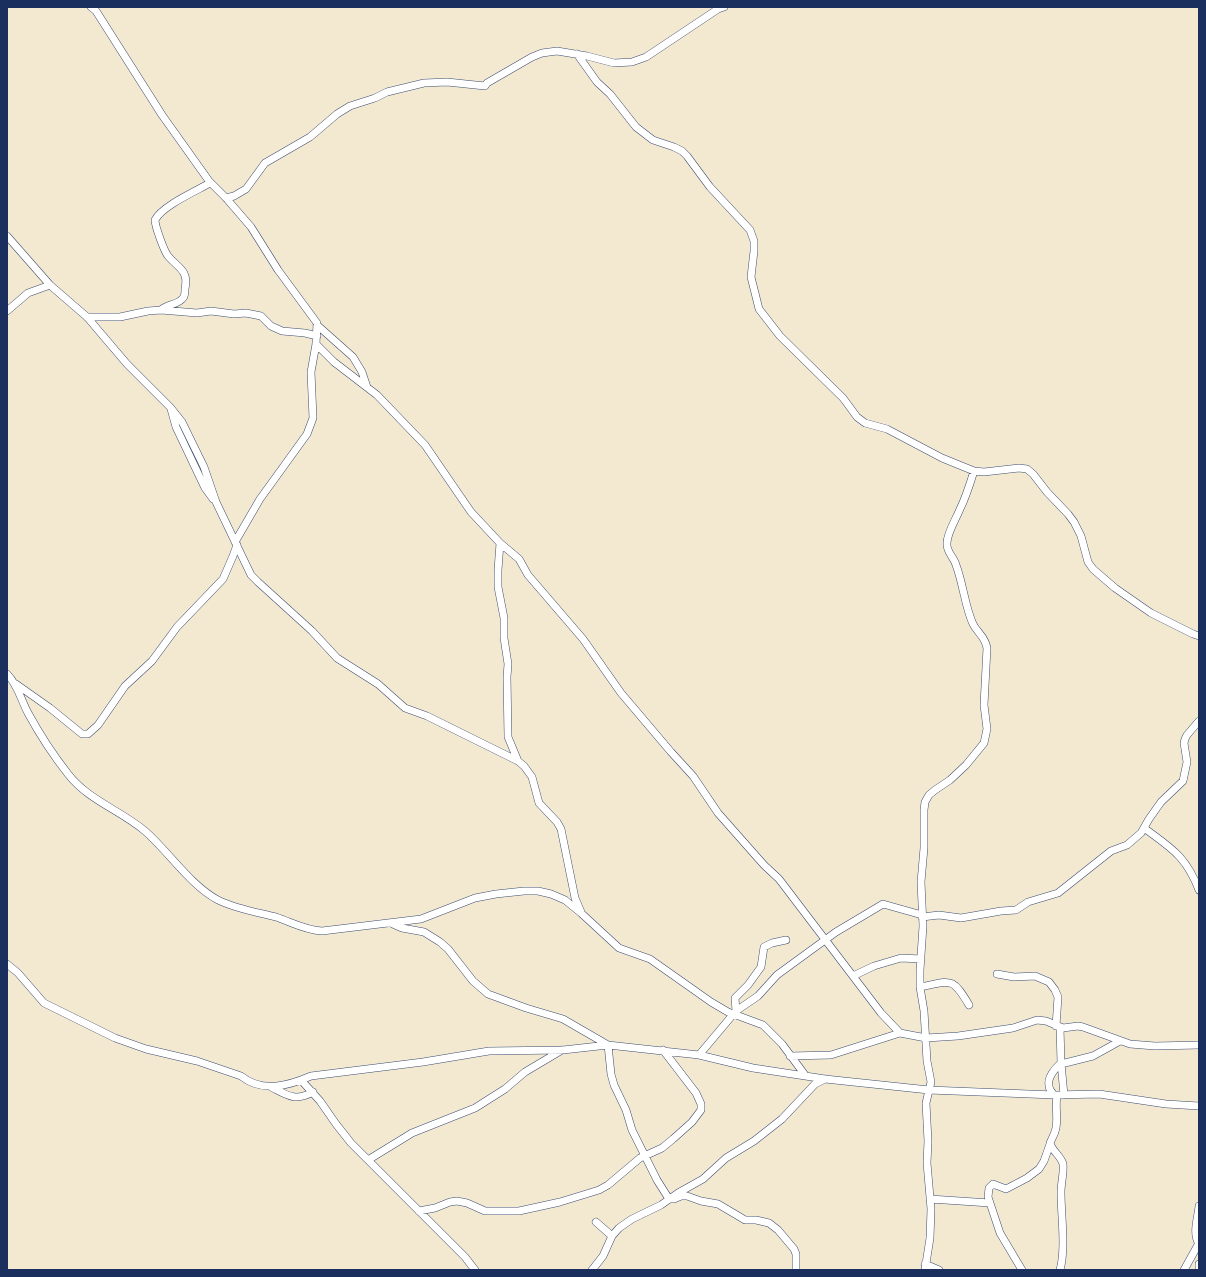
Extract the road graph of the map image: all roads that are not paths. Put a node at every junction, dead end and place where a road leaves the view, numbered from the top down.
1 (91, 7) edge
2 (724, 7) edge
3 (577, 54) junction
4 (210, 183) junction
5 (226, 198) junction
6 (7, 236) edge
7 (50, 285) junction
8 (161, 310) junction
9 (7, 311) edge
10 (87, 317) junction
11 (317, 324) junction
12 (316, 336) junction
13 (316, 344) junction
14 (367, 387) junction
15 (974, 471) junction
16 (236, 543) junction
17 (500, 543) junction
18 (1199, 636) edge
19 (7, 674) edge
20 (16, 684) junction
21 (1199, 721) edge
22 (518, 762) junction
23 (1144, 828) junction
24 (1199, 890) edge
25 (581, 913) junction
26 (922, 916) junction
27 (392, 923) junction
28 (786, 940) dead end
29 (826, 940) junction
30 (921, 959) junction
31 (7, 964) edge
32 (997, 974) dead end
33 (853, 976) junction
34 (920, 987) junction
35 (969, 1005) dead end
36 (735, 1012) junction
37 (1058, 1027) junction
38 (900, 1032) junction
39 (926, 1038) junction
40 (1120, 1041) junction
41 (608, 1045) junction
42 (1199, 1045) edge
43 (563, 1050) junction
44 (662, 1050) junction
45 (699, 1055) junction
46 (790, 1056) junction
47 (1061, 1064) junction
48 (805, 1075) junction
49 (825, 1079) junction
50 (301, 1080) junction
51 (270, 1087) junction
52 (929, 1090) junction
53 (313, 1092) junction
54 (1058, 1095) junction
55 (1199, 1106) edge
56 (1050, 1144) junction
57 (644, 1156) junction
58 (368, 1160) junction
59 (669, 1199) junction
60 (930, 1199) junction
61 (990, 1203) junction
62 (1199, 1206) edge
63 (419, 1211) junction
64 (596, 1222) dead end
65 (612, 1236) junction
66 (1199, 1243) edge
67 (1199, 1264) edge
68 (925, 1267) edge
69 (475, 1270) edge
70 (592, 1270) edge
71 (796, 1270) edge
72 (939, 1270) edge
73 (1022, 1270) edge
74 (1060, 1270) edge
75 (1184, 1270) edge
76 (1198, 1270) edge

1 - 4 street
2 - 3 street
3 - 5 street
3 - 15 street
4 - 5 street
4 - 8 street
5 - 11 street
6 - 7 street
7 - 9 street
7 - 10 street
8 - 10 street
8 - 12 street
10 - 16 street
11 - 12 street
11 - 14 street
12 - 13 street
13 - 14 street
13 - 16 street
14 - 17 street
15 - 18 street
15 - 26 street
16 - 20 street
16 - 22 street
17 - 22 street
17 - 29 street
19 - 20 street
20 - 27 street
21 - 23 street
22 - 25 street
23 - 24 street
23 - 26 street
25 - 27 street
25 - 36 street
26 - 29 street
26 - 30 street
27 - 41 street
28 - 36 street
29 - 33 street
29 - 36 street
30 - 33 street
30 - 34 street
31 - 51 street
32 - 37 street
33 - 38 street
34 - 35 street
34 - 39 street
36 - 45 street
36 - 46 street
37 - 39 street
37 - 40 street
37 - 47 street
38 - 39 street
38 - 46 street
39 - 52 street
40 - 42 street
40 - 47 street
41 - 43 street
41 - 44 street
41 - 57 street
43 - 50 street
43 - 58 street
44 - 45 street
44 - 57 street
45 - 48 street
46 - 48 street
47 - 54 street
47 - 54 street
48 - 49 street
49 - 52 street
49 - 59 street
50 - 51 street
50 - 53 street
51 - 53 street
52 - 54 street
52 - 60 street
53 - 58 street
54 - 55 street
54 - 56 street
56 - 61 street
56 - 74 street
57 - 59 street
57 - 63 street
58 - 63 street
59 - 65 street
59 - 71 street
60 - 61 street
60 - 68 street
61 - 73 street
62 - 66 street
63 - 69 street
64 - 65 street
65 - 70 street
66 - 75 street
67 - 76 street
68 - 72 street

